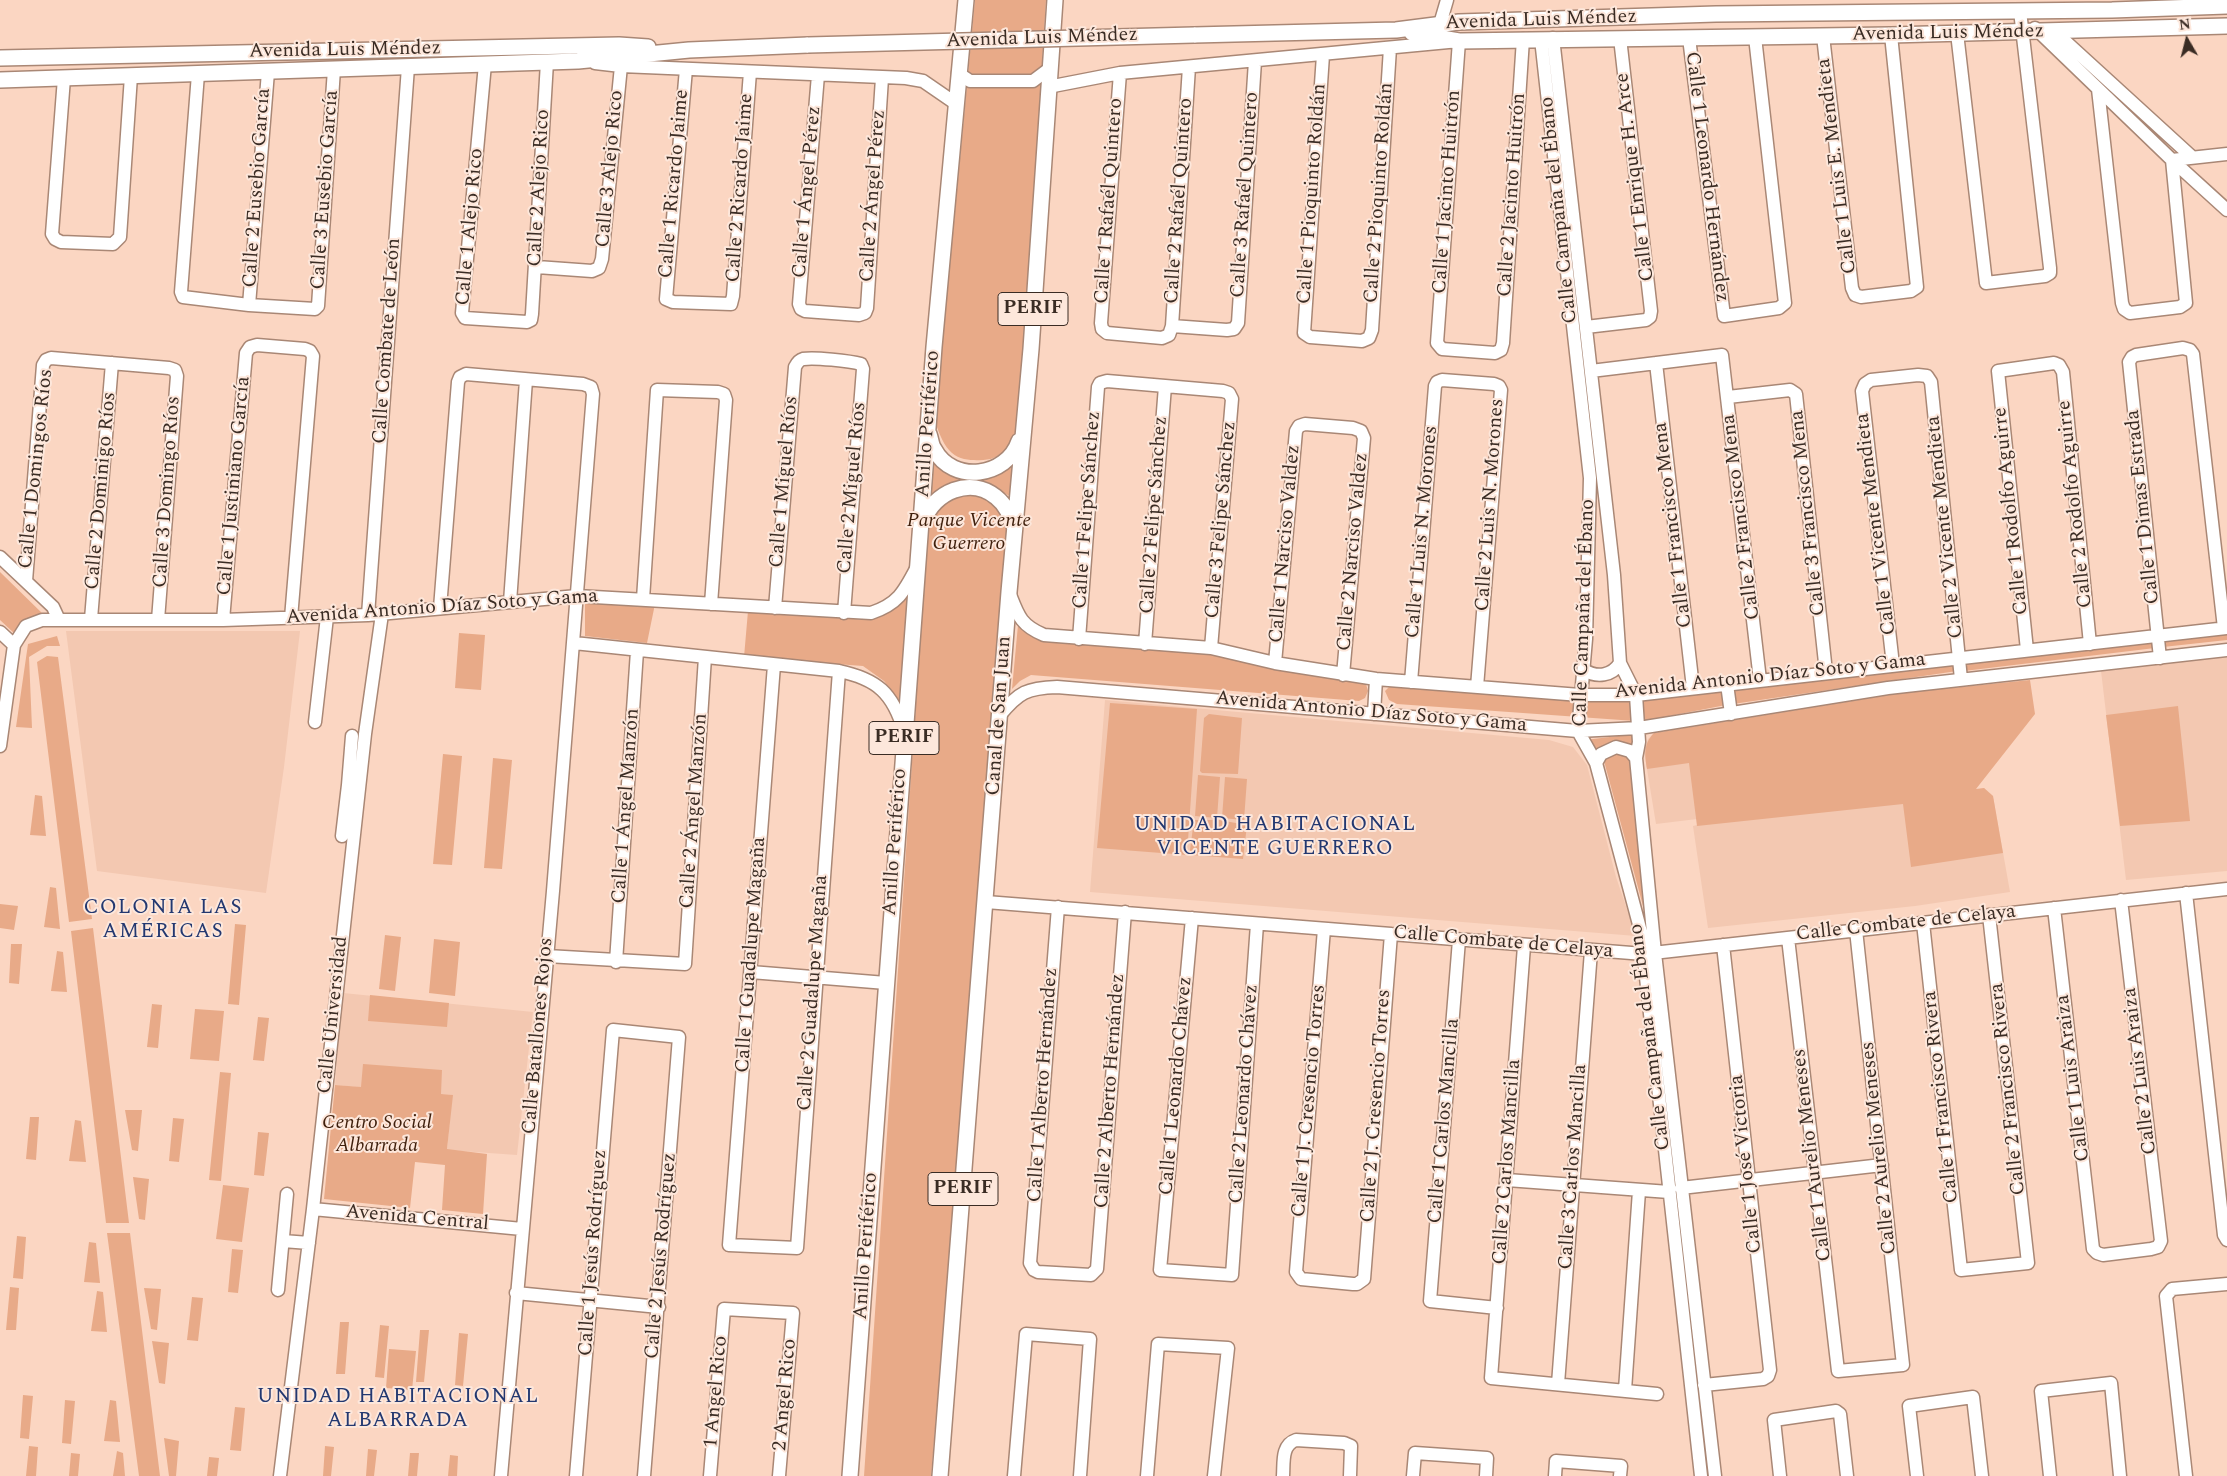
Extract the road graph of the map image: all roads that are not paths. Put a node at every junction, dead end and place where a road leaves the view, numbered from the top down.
1 (966, 0) edge
2 (1055, 0) edge
3 (1447, 0) edge
4 (2226, 0) edge
5 (2156, 4) edge
6 (2111, 5) edge
7 (2227, 6) edge
8 (2227, 10) edge
9 (2020, 11) junction
10 (1440, 24) junction
11 (2227, 26) edge
12 (1396, 30) junction
13 (2046, 31) junction
14 (2023, 32) junction
15 (1957, 33) junction
16 (1891, 35) junction
17 (1823, 36) junction
18 (1755, 37) junction
19 (1620, 38) junction
20 (1689, 38) junction
21 (1523, 39) junction
22 (1547, 39) junction
23 (1459, 41) junction
24 (1390, 48) junction
25 (689, 50) junction
26 (1324, 55) junction
27 (0, 58) edge
28 (578, 60) junction
29 (1254, 61) junction
30 (547, 62) junction
31 (485, 64) junction
32 (621, 66) junction
33 (408, 67) junction
34 (1189, 67) junction
35 (334, 69) junction
36 (686, 69) junction
37 (1049, 69) junction
38 (268, 72) junction
39 (750, 72) junction
40 (958, 73) junction
41 (1120, 73) junction
42 (198, 74) junction
43 (818, 75) junction
44 (131, 76) junction
45 (64, 78) junction
46 (882, 78) junction
47 (0, 80) edge
48 (1048, 87) junction
49 (2098, 89) junction
50 (955, 103) junction
51 (2227, 154) edge
52 (2192, 158) junction
53 (2172, 160) junction
54 (2227, 210) edge
55 (536, 267) junction
56 (731, 304) joint
57 (249, 305) junction
58 (865, 313) joint
59 (532, 314) joint
60 (1586, 327) junction
61 (1170, 330) junction
62 (1304, 333) joint
63 (1437, 343) joint
64 (112, 363) junction
65 (1656, 363) junction
66 (861, 364) joint
67 (1591, 371) junction
68 (1998, 371) joint
69 (526, 380) junction
70 (1437, 382) joint
71 (1864, 384) joint
72 (1165, 386) junction
73 (1728, 397) junction
74 (1299, 426) joint
75 (928, 430) junction
76 (1022, 432) junction
77 (1015, 530) junction
78 (921, 533) junction
79 (0, 557) edge
80 (918, 565) junction
81 (26, 581) junction
82 (1009, 592) junction
83 (577, 596) junction
84 (643, 599) junction
85 (510, 602) junction
86 (711, 604) junction
87 (440, 608) junction
88 (775, 608) junction
89 (844, 613) junction
90 (382, 614) junction
91 (368, 615) junction
92 (327, 617) junction
93 (291, 618) junction
94 (91, 619) junction
95 (59, 620) junction
96 (158, 620) junction
97 (223, 620) junction
98 (2226, 628) edge
99 (0, 632) edge
100 (2158, 636) junction
101 (1079, 639) junction
102 (574, 643) junction
103 (1145, 644) junction
104 (2090, 644) junction
105 (14, 645) junction
106 (1211, 648) junction
107 (2027, 650) junction
108 (2227, 650) edge
109 (637, 651) junction
110 (705, 657) junction
111 (1960, 657) junction
112 (2160, 658) junction
113 (1275, 663) junction
114 (1620, 663) junction
115 (1893, 665) junction
116 (774, 666) junction
117 (1584, 670) junction
118 (839, 671) junction
119 (1826, 672) junction
120 (1343, 674) junction
121 (1376, 679) junction
122 (1961, 679) junction
123 (1760, 680) junction
124 (1411, 682) junction
125 (1727, 684) junction
126 (1477, 687) junction
127 (1693, 688) junction
128 (1580, 695) junction
129 (1636, 695) junction
130 (1374, 714) junction
131 (1731, 714) junction
132 (1000, 715) junction
133 (316, 722) dead end
134 (1639, 728) junction
135 (904, 731) junction
136 (1578, 731) junction
137 (352, 736) dead end
138 (0, 746) edge
139 (1636, 758) junction
140 (1596, 763) junction
141 (354, 786) junction
142 (342, 836) dead end
143 (2227, 889) edge
144 (2186, 893) junction
145 (2121, 900) junction
146 (986, 902) junction
147 (1058, 907) junction
148 (2054, 908) junction
149 (1125, 912) junction
150 (1989, 915) junction
151 (1192, 918) junction
152 (1923, 923) junction
153 (1257, 924) junction
154 (1324, 930) junction
155 (1856, 930) junction
156 (1391, 934) junction
157 (1788, 938) junction
158 (1459, 940) junction
159 (1723, 945) junction
160 (1524, 946) junction
161 (1592, 951) junction
162 (1649, 954) junction
163 (547, 956) junction
164 (616, 962) junction
165 (751, 972) junction
166 (815, 978) junction
167 (886, 983) junction
168 (613, 1030) joint
169 (1882, 1165) junction
170 (1816, 1173) junction
171 (1507, 1180) junction
172 (1749, 1180) junction
173 (1572, 1186) junction
174 (1675, 1190) junction
175 (1640, 1191) junction
176 (287, 1194) dead end
177 (313, 1209) junction
178 (522, 1229) junction
179 (2226, 1237) edge
180 (283, 1241) junction
181 (309, 1243) junction
182 (729, 1245) joint
183 (2093, 1249) joint
184 (1233, 1264) joint
185 (1097, 1269) joint
186 (1961, 1270) joint
187 (1364, 1279) joint
188 (2227, 1284) edge
189 (278, 1290) dead end
190 (516, 1293) junction
191 (1687, 1293) junction
192 (591, 1300) junction
193 (659, 1307) junction
194 (1498, 1308) junction
195 (724, 1309) joint
196 (1838, 1371) joint
197 (1558, 1384) junction
198 (1704, 1385) junction
199 (1626, 1390) junction
200 (1658, 1394) dead end
201 (1621, 1471) edge
202 (280, 1476) edge
203 (501, 1476) edge
204 (576, 1476) edge
205 (644, 1476) edge
206 (710, 1476) edge
207 (779, 1476) edge
208 (850, 1476) edge
209 (940, 1476) edge
210 (1014, 1476) edge
211 (1080, 1476) edge
212 (1147, 1476) edge
213 (1214, 1476) edge
214 (1283, 1476) edge
215 (1350, 1476) edge
216 (1413, 1476) edge
217 (1486, 1476) edge
218 (1555, 1476) edge
219 (1701, 1476) edge
220 (1715, 1476) edge
221 (1780, 1476) edge
222 (1847, 1476) edge
223 (1917, 1476) edge
224 (1982, 1476) edge
225 (2050, 1476) edge
226 (2120, 1476) edge
227 (2186, 1476) edge

1 - 40 main road, Anillo Periférico / PERIF
2 - 37 main road, PERIF
3 - 10 street
4 - 7 street
5 - 6 main road, Avenida Luis Méndez
5 - 7 main road, Avenida Luis Méndez
6 - 9 main road, Avenida Luis Méndez
7 - 8 street
9 - 10 main road, Avenida Luis Méndez
9 - 13 street
9 - 14 street
10 - 12 main road, Avenida Luis Méndez
11 - 13 main road, Avenida Luis Méndez
12 - 23 main road, Avenida Luis Méndez
12 - 25 main road, Avenida Luis Méndez, bridge
13 - 14 main road, Avenida Luis Méndez
13 - 49 street
13 - 52 street
14 - 15 main road, Avenida Luis Méndez
14 - 15 street
15 - 16 main road, Avenida Luis Méndez
16 - 17 main road, Avenida Luis Méndez
16 - 17 street, Calle 1 Luis E. Mendieta
17 - 18 main road, Avenida Luis Méndez
18 - 20 main road, Avenida Luis Méndez
18 - 20 street, Calle 1 Leonardo Hernández
19 - 20 main road, Avenida Luis Méndez
19 - 22 main road, Avenida Luis Méndez
19 - 60 street, Calle 1 Enrique H. Arce
21 - 22 main road, Avenida Luis Méndez
21 - 23 main road, Avenida Luis Méndez
21 - 63 street, Calle 2 Jacinto Huitrón
22 - 60 street, Calle Campaña del Ébano
22 - 117 street, Calle Campaña del Ébano
23 - 24 street, Avenida Luis Méndez
23 - 63 street, Calle 1 Jacinto Huitrón
24 - 26 street, Avenida Luis Méndez
24 - 62 street, Calle 2 Pioquinto Roldán
25 - 27 main road, Avenida Luis Méndez
25 - 28 main road, Avenida Luis Méndez
26 - 29 street, Avenida Luis Méndez
26 - 62 street, Calle 1 Pioquinto Roldán
28 - 30 main road, Avenida Luis Méndez
28 - 32 street, Avenida Luis Méndez
29 - 34 street, Avenida Luis Méndez
29 - 61 street, Calle 3 Rafaél Quintero
30 - 31 main road, Avenida Luis Méndez
30 - 55 street, Calle 2 Alejo Rico
31 - 33 main road, Avenida Luis Méndez
31 - 59 street, Calle 1 Alejo Rico
32 - 36 street, Avenida Luis Méndez
32 - 55 street, Calle 3 Alejo Rico
33 - 35 main road, Avenida Luis Méndez
33 - 91 street, Calle Combate de León
34 - 41 street, Avenida Luis Méndez
34 - 61 street, Calle 2 Rafaél Quintero
35 - 38 main road, Avenida Luis Méndez
35 - 57 street, Calle 3 Eusebio García
36 - 39 street, Avenida Luis Méndez
36 - 56 street, Calle 1 Ricardo Jaime
37 - 40 street
37 - 48 main road, PERIF
38 - 42 main road, Avenida Luis Méndez
38 - 57 street, Calle 2 Eusebio García
39 - 43 street, Avenida Luis Méndez
39 - 56 street, Calle 2 Ricardo Jaime
40 - 50 main road, Anillo Periférico / PERIF
41 - 48 street, Avenida Luis Méndez
41 - 61 street, Calle 1 Rafaél Quintero
42 - 44 main road, Avenida Luis Méndez
42 - 57 street
43 - 46 street, Avenida Luis Méndez
43 - 58 street, Calle 1 Ángel Pérez
44 - 45 main road, Avenida Luis Méndez
44 - 45 street
45 - 47 main road, Avenida Luis Méndez
46 - 50 street, Avenida Luis Méndez
46 - 58 street, Calle 2 Ángel Pérez
48 - 76 main road, PERIF
49 - 53 street
49 - 53 street
50 - 75 main road, Anillo Periférico / PERIF
51 - 52 street
52 - 53 street
53 - 54 street
55 - 59 street, Calle 2 Alejo Rico
60 - 67 street, Calle Campaña del Ébano
64 - 81 street, Calle 1 Domingos Ríos
64 - 94 street, Calle 2 Dominigo Ríos
64 - 96 street, Calle 3 Domingo Ríos
65 - 67 street
65 - 73 street, Calle 2 Francisco Mena
65 - 127 street, Calle 1 Francisco Mena
66 - 88 street, Calle 1 Miguel Ríos
66 - 89 street, Calle 2 Miguel Ríos
67 - 114 street, Calle Campaña del Ébano
68 - 104 street, Calle 2 Rodolfo Aguirre
68 - 107 street, Calle 1 Rodolfo Aguirre
69 - 83 street, Calle Batallones Rojos
69 - 85 street
69 - 87 street
70 - 124 street, Calle 1 Luis N. Morones
70 - 126 street, Calle 2 Luis N. Morones
71 - 111 street, Calle 2 Vicente Mendieta
71 - 115 street, Calle 1 Vicente Mendieta
72 - 101 street, Calle 1 Felipe Sánchez
72 - 103 street, Calle 2 Felipe Sánchez
72 - 106 street, Calle 3 Felipe Sánchez
73 - 119 street, Calle 3 Francisco Mena
73 - 123 street, Calle 2 Francisco Mena
74 - 113 street, Calle 1 Narciso Valdez
74 - 120 street, Calle 2 Narciso Valdez
75 - 76 main road
75 - 78 main road, Anillo Periférico / PERIF
76 - 77 main road, PERIF
77 - 78 main road
77 - 82 main road, Canal de San Juan / PERIF
78 - 80 main road, Anillo Periférico / PERIF
79 - 81 street
80 - 89 street, Avenida Antonio Díaz Soto y Gama
80 - 135 main road, Anillo Periférico / PERIF
81 - 95 street
82 - 101 street, Avenida Antonio Díaz Soto y Gama
82 - 132 main road, Canal de San Juan / PERIF
83 - 84 street, Avenida Antonio Díaz Soto y Gama
83 - 85 street, Avenida Antonio Díaz Soto y Gama
83 - 102 street, Calle Batallones Rojos
84 - 86 street, Avenida Antonio Díaz Soto y Gama
84 - 86 street
85 - 87 street, Avenida Antonio Díaz Soto y Gama
86 - 88 street, Avenida Antonio Díaz Soto y Gama
87 - 90 street, Avenida Antonio Díaz Soto y Gama
88 - 89 street, Avenida Antonio Díaz Soto y Gama
90 - 91 street, Avenida Antonio Díaz Soto y Gama
90 - 141 street, Calle Universidad
91 - 92 street, Avenida Antonio Díaz Soto y Gama
92 - 93 street, Avenida Antonio Díaz Soto y Gama
92 - 133 street
93 - 97 street, Avenida Antonio Díaz Soto y Gama
93 - 97 street, Calle 1 Justiniano García
94 - 95 street, Avenida Antonio Díaz Soto y Gama
94 - 96 street, Avenida Antonio Díaz Soto y Gama
95 - 105 street, Avenida Antonio Díaz Soto y Gama
96 - 97 street, Avenida Antonio Díaz Soto y Gama
98 - 100 street, Avenida Antonio Díaz Soto y Gama
98 - 100 street, Calle 1 Dimas Estrada
99 - 105 street
100 - 104 street, Avenida Antonio Díaz Soto y Gama
100 - 112 street, Calle 1 Dimas Estrada
101 - 103 street, Avenida Antonio Díaz Soto y Gama
102 - 109 street
102 - 163 street, Calle Batallones Rojos
103 - 106 street, Avenida Antonio Díaz Soto y Gama
104 - 107 street, Avenida Antonio Díaz Soto y Gama
105 - 138 street
106 - 113 street, Avenida Antonio Díaz Soto y Gama
107 - 111 street, Avenida Antonio Díaz Soto y Gama
108 - 112 street, Avenida Antonio Díaz Soto y Gama
109 - 110 street
109 - 164 street, Calle 1 Ángel Manzón
110 - 116 street
110 - 164 street, Calle 2 Ángel Manzón
111 - 115 street, Avenida Antonio Díaz Soto y Gama
111 - 122 street, Calle 2 Vicente Mendieta
112 - 122 street, Avenida Antonio Díaz Soto y Gama
113 - 120 street, Avenida Antonio Díaz Soto y Gama
114 - 117 street
114 - 129 street, Calle Campaña del Ébano
115 - 119 street, Avenida Antonio Díaz Soto y Gama
116 - 118 street
116 - 165 street, Calle 1 Guadalupe Magaña
117 - 128 street, Calle Campaña del Ébano
118 - 135 street
118 - 166 street, Calle 2 Guadalupe Magaña
119 - 123 street, Avenida Antonio Díaz Soto y Gama
120 - 121 street, Avenida Antonio Díaz Soto y Gama
121 - 124 street, Avenida Antonio Díaz Soto y Gama
121 - 130 street
122 - 131 street, Avenida Antonio Díaz Soto y Gama
123 - 125 street, Avenida Antonio Díaz Soto y Gama
124 - 126 street, Avenida Antonio Díaz Soto y Gama
125 - 127 street, Avenida Antonio Díaz Soto y Gama
125 - 131 street
126 - 128 street, Avenida Antonio Díaz Soto y Gama
127 - 129 street, Avenida Antonio Díaz Soto y Gama
128 - 129 street, Avenida Antonio Díaz Soto y Gama
128 - 136 street, Calle Campaña del Ébano
129 - 134 street, Calle Campaña del Ébano
130 - 132 street, Avenida Antonio Díaz Soto y Gama
130 - 136 street, Avenida Antonio Díaz Soto y Gama
131 - 134 street, Avenida Antonio Díaz Soto y Gama
132 - 146 main road, Canal de San Juan / PERIF
134 - 136 street, Avenida Antonio Díaz Soto y Gama
134 - 139 street, Calle Campaña del Ébano
135 - 167 main road, Anillo Periférico / PERIF
136 - 140 street, Calle Campaña del Ébano
137 - 141 street
139 - 140 street
139 - 162 street, Calle Campaña del Ébano
140 - 162 street, Calle Campaña del Ébano
141 - 142 street
141 - 177 street, Calle Universidad
143 - 144 street, Calle Combate de Celaya
144 - 145 street, Calle Combate de Celaya
144 - 179 street
145 - 148 street, Calle Combate de Celaya
145 - 183 street, Calle 2 Luis Araiza
146 - 147 street, Calle Combate de Celaya
146 - 209 main road, PERIF
147 - 149 street, Calle Combate de Celaya
147 - 185 street, Calle 1 Alberto Hernández
148 - 150 street, Calle Combate de Celaya
148 - 183 street, Calle 1 Luis Araiza
149 - 151 street, Calle Combate de Celaya
149 - 185 street, Calle 2 Alberto Hernández
150 - 152 street, Calle Combate de Celaya
150 - 186 street, Calle 2 Francisco Rivera
151 - 153 street, Calle Combate de Celaya
151 - 184 street, Calle 1 Leonardo Chávez
152 - 155 street, Calle Combate de Celaya
152 - 186 street, Calle 1 Francisco Rivera
153 - 154 street, Calle Combate de Celaya
153 - 184 street, Calle 2 Leonardo Chávez
154 - 156 street, Calle Combate de Celaya
154 - 187 street, Calle 1 J. Cresencio Torres
155 - 157 street, Calle Combate de Celaya
155 - 169 street, Calle 2 Aurelio Meneses
156 - 158 street, Calle Combate de Celaya
156 - 187 street, Calle 2 J. Cresencio Torres
157 - 159 street, Calle Combate de Celaya
157 - 170 street, Calle 1 Aurelio Meneses
158 - 160 street, Calle Combate de Celaya
158 - 194 street, Calle 1 Carlos Mancilla
159 - 162 street, Calle Combate de Celaya
159 - 172 street, Calle 1 José Victoria
160 - 161 street, Calle Combate de Celaya
160 - 171 street, Calle 2 Carlos Mancilla
161 - 162 street, Calle Combate de Celaya
161 - 173 street, Calle 3 Carlos Mancilla
162 - 174 street, Calle Campaña del Ébano
163 - 164 street
163 - 178 street, Calle Batallones Rojos
165 - 166 street
165 - 182 street, Calle 1 Guadalupe Magaña
166 - 167 street
166 - 182 street, Calle 2 Guadalupe Magaña
167 - 208 main road, Anillo Periférico / PERIF
168 - 192 street, Calle 1 Jesús Rodríguez
168 - 193 street, Calle 2 Jesús Rodríguez
169 - 170 street
169 - 196 street, Calle 2 Aurelio Meneses
170 - 172 street
170 - 196 street, Calle 1 Aurelio Meneses
171 - 173 street
171 - 194 street, Calle 2 Carlos Mancilla
172 - 174 street
172 - 198 street, Calle 1 José Victoria
173 - 175 street
173 - 197 street, Calle 3 Carlos Mancilla
174 - 175 street
174 - 191 street, Calle Campaña del Ébano
175 - 199 street
176 - 180 street
177 - 178 street, Avenida Central
177 - 181 street, Calle Universidad
178 - 190 street, Calle Batallones Rojos
180 - 181 street
180 - 189 street
181 - 202 street, Calle Universidad
188 - 227 street
190 - 192 street
190 - 203 street, Calle Batallones Rojos
191 - 198 street, Calle Campaña del Ébano
191 - 219 street, Calle Campaña del Ébano
192 - 193 street
192 - 204 street, Calle 1 Jesús Rodríguez
193 - 205 street, Calle 2 Jesús Rodríguez
194 - 197 street, Calle 2 Carlos Mancilla
195 - 206 street, 1 Angel Rico
195 - 207 street, 2 Angel Rico
197 - 199 street
198 - 220 street, Calle Campaña del Ébano
199 - 200 street
201 - 218 street
210 - 211 street
212 - 213 street
214 - 215 street
216 - 217 street
221 - 222 street
223 - 224 street
225 - 226 street

